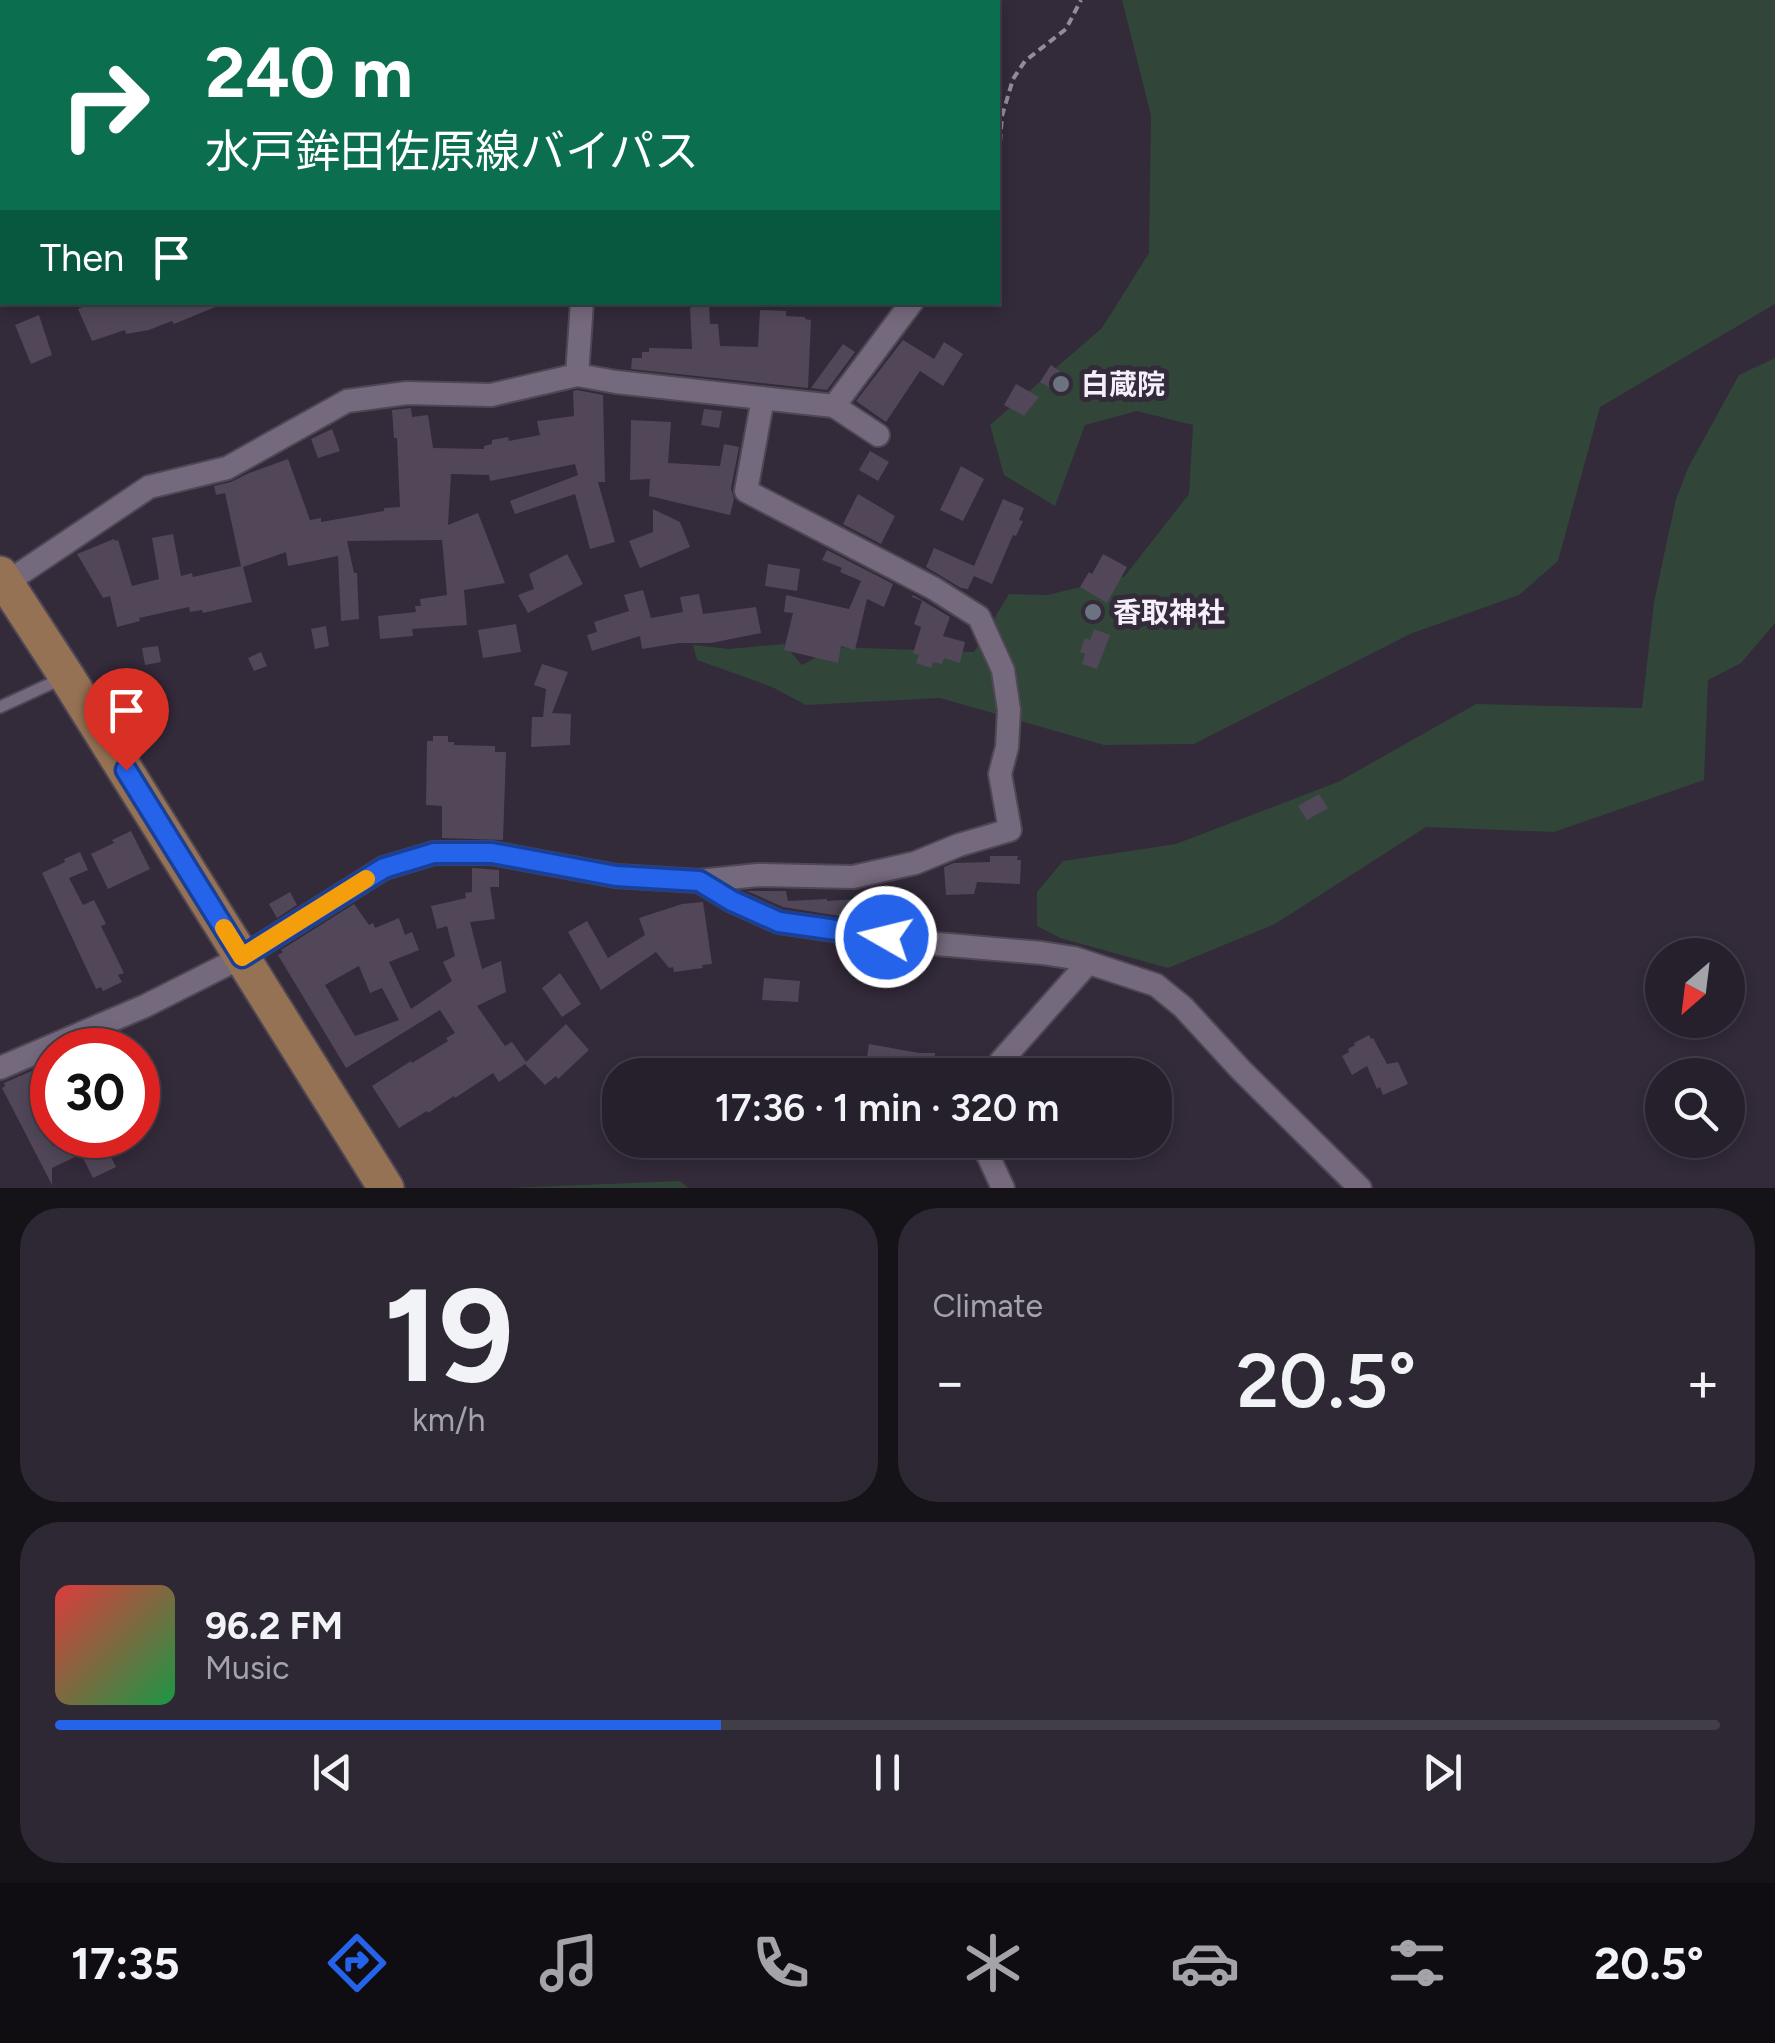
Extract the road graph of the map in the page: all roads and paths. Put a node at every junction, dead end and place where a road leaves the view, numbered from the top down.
1 (1081, 0) edge
2 (1000, 142) edge
3 (582, 305) edge
4 (910, 305) edge
5 (577, 375) junction
6 (763, 398) junction
7 (834, 406) junction
8 (878, 435) dead end
9 (3, 578) edge
10 (67, 676) junction
11 (0, 708) edge
12 (699, 881) junction
13 (242, 957) junction
14 (1088, 963) junction
15 (1004, 1058) edge
16 (0, 1068) edge
17 (989, 1158) edge
18 (386, 1188) edge
19 (1003, 1188) edge
20 (1360, 1188) edge

1 - 2 path
3 - 5 street
4 - 7 street
5 - 6 street
5 - 9 street
6 - 7 street
6 - 12 street
7 - 8 street
9 - 10 main road
10 - 11 lane
10 - 13 main road
12 - 13 street
12 - 14 street
13 - 16 street
13 - 18 main road
14 - 15 street
14 - 20 street
17 - 19 street

